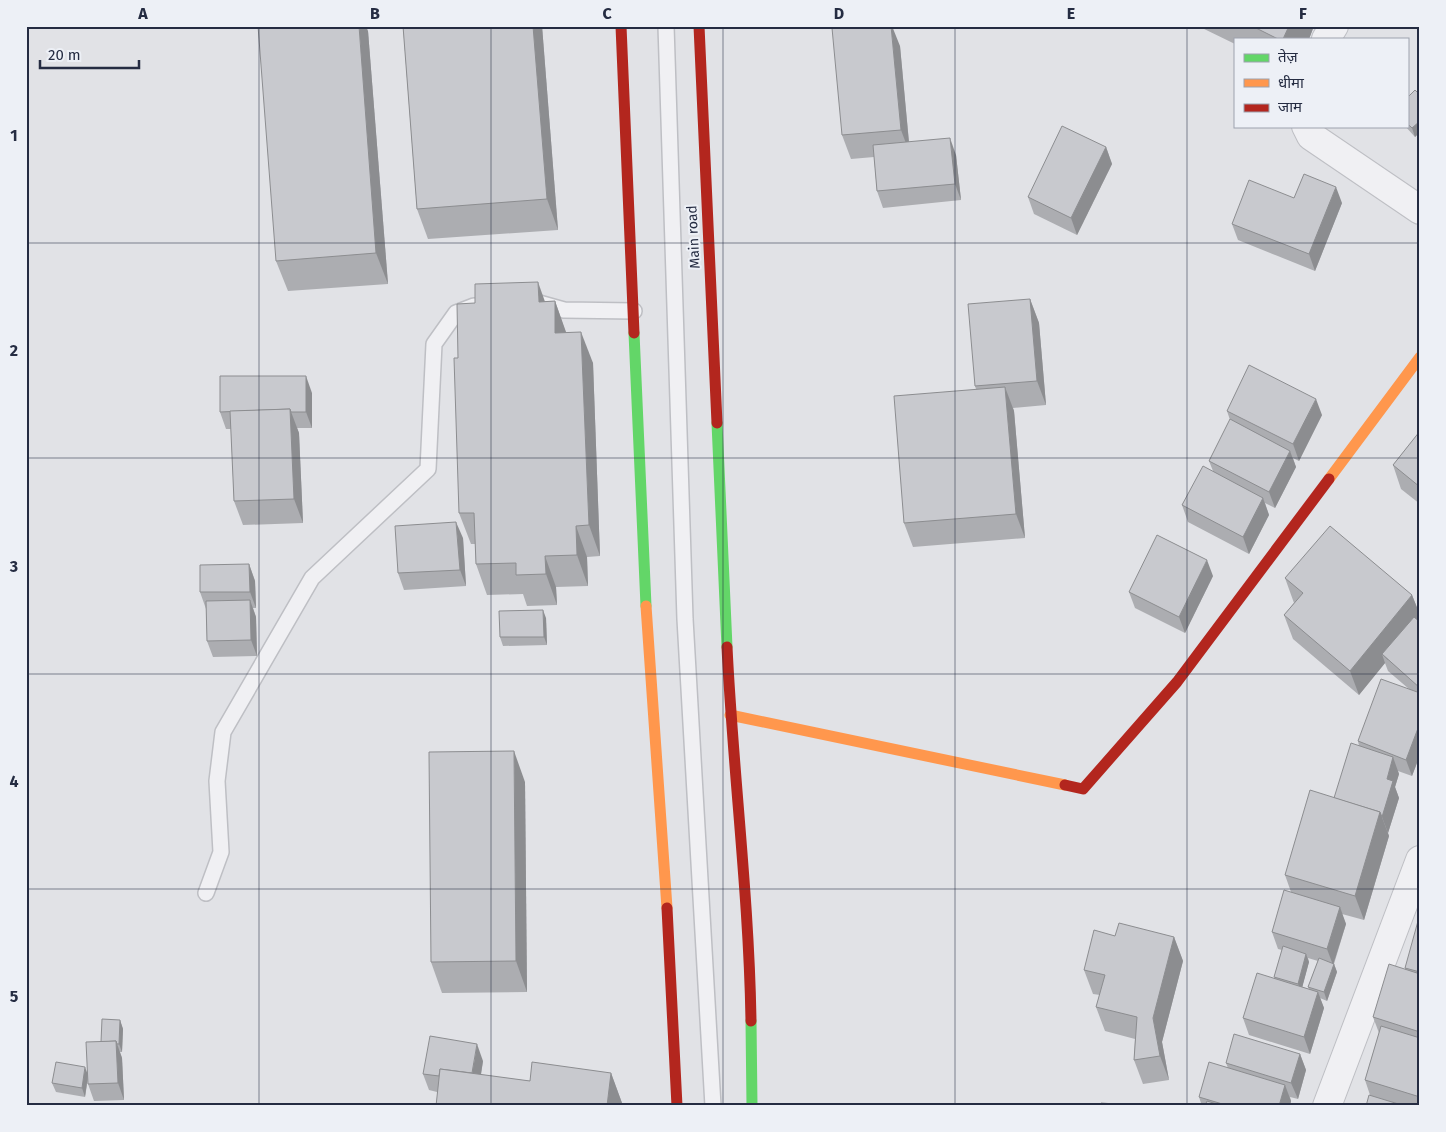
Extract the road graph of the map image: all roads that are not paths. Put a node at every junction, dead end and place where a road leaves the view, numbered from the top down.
1 (621, 26) edge
2 (666, 26) edge
3 (699, 26) edge
4 (1334, 26) edge
5 (1327, 38) edge
6 (1307, 128) edge
7 (1420, 210) edge
8 (520, 298) edge
9 (488, 300) edge
10 (634, 311) junction
11 (1420, 357) edge
12 (730, 716) junction
13 (1420, 860) edge
14 (206, 893) dead end
15 (677, 1106) edge
16 (713, 1106) edge
17 (752, 1106) edge
18 (1327, 1106) edge

1 - 10 main road
2 - 16 lane
3 - 12 main road, Main road
4 - 5 street
6 - 7 street
8 - 10 lane
9 - 14 lane
10 - 15 main road
11 - 12 main road
12 - 17 main road, Main road
13 - 18 street

